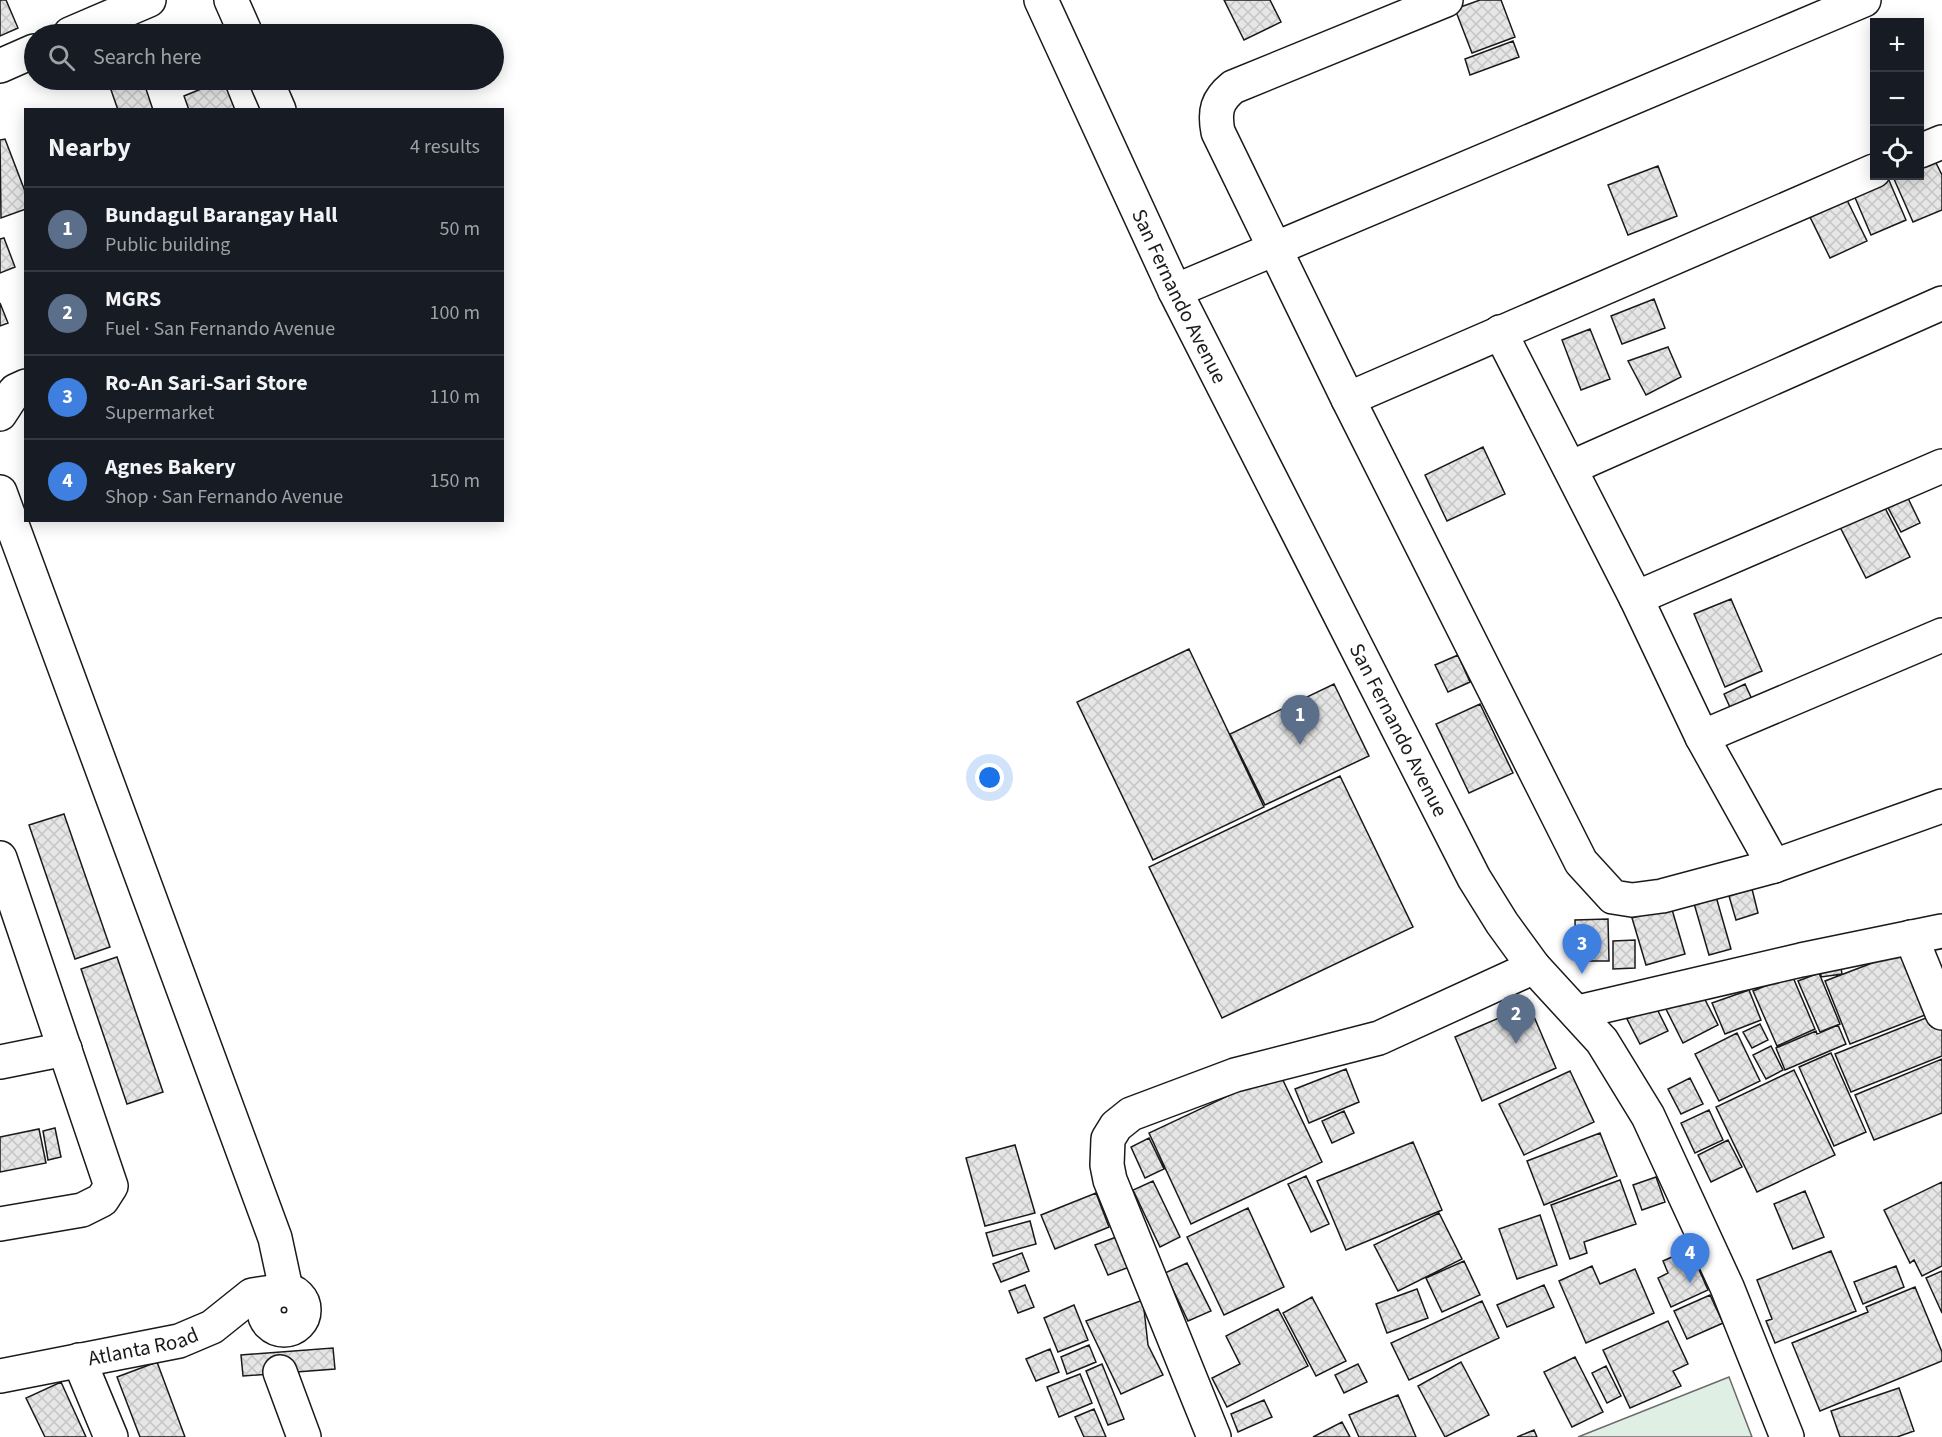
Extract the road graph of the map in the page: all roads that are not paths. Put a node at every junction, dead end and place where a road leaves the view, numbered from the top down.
1 (149, 0) edge
2 (231, 0) edge
3 (1041, 0) edge
4 (1446, 0) edge
5 (1864, 0) edge
6 (98, 10) edge
7 (82, 24) edge
8 (242, 24) edge
9 (24, 55) edge
10 (0, 66) edge
11 (270, 90) edge
12 (278, 108) edge
13 (1942, 142) edge
14 (1924, 149) edge
15 (1870, 173) edge
16 (1273, 248) junction
17 (1175, 291) junction
18 (1942, 303) edge
19 (1500, 332) junction
20 (24, 387) edge
21 (1348, 399) junction
22 (0, 414) edge
23 (1942, 466) edge
24 (1570, 468) junction
25 (0, 492) edge
26 (1636, 598) junction
27 (1942, 635) edge
28 (1702, 737) junction
29 (1942, 806) edge
30 (0, 858) edge
31 (1774, 866) junction
32 (9, 912) edge
33 (1927, 934) edge
34 (1534, 968) junction
35 (1578, 1012) junction
36 (1942, 1013) edge
37 (65, 1049) junction
38 (0, 1062) edge
39 (0, 1224) edge
40 (279, 1290) junction
41 (79, 1360) junction
42 (0, 1376) edge
43 (111, 1437) edge
44 (304, 1437) edge
45 (1214, 1437) edge
46 (1786, 1437) edge

1 - 6 street
2 - 8 street
3 - 17 street, San Fernando Avenue
4 - 16 street
5 - 16 street
6 - 7 street
9 - 10 street
11 - 12 street
13 - 14 street
15 - 19 street
16 - 17 street
16 - 21 street
17 - 34 street, San Fernando Avenue
18 - 24 street
19 - 21 street
19 - 24 street
20 - 22 street
21 - 31 street
23 - 26 street
24 - 26 street
25 - 40 street
26 - 28 street
27 - 28 street
28 - 31 street
29 - 31 street
30 - 32 street
32 - 37 street
33 - 35 street
33 - 36 street
34 - 35 street, San Fernando Avenue
34 - 45 street
35 - 46 street, San Fernando Avenue
37 - 38 street
37 - 39 street
40 - 41 street, Atlanta Road
40 - 44 street
41 - 42 street, Atlanta Road
41 - 43 street

